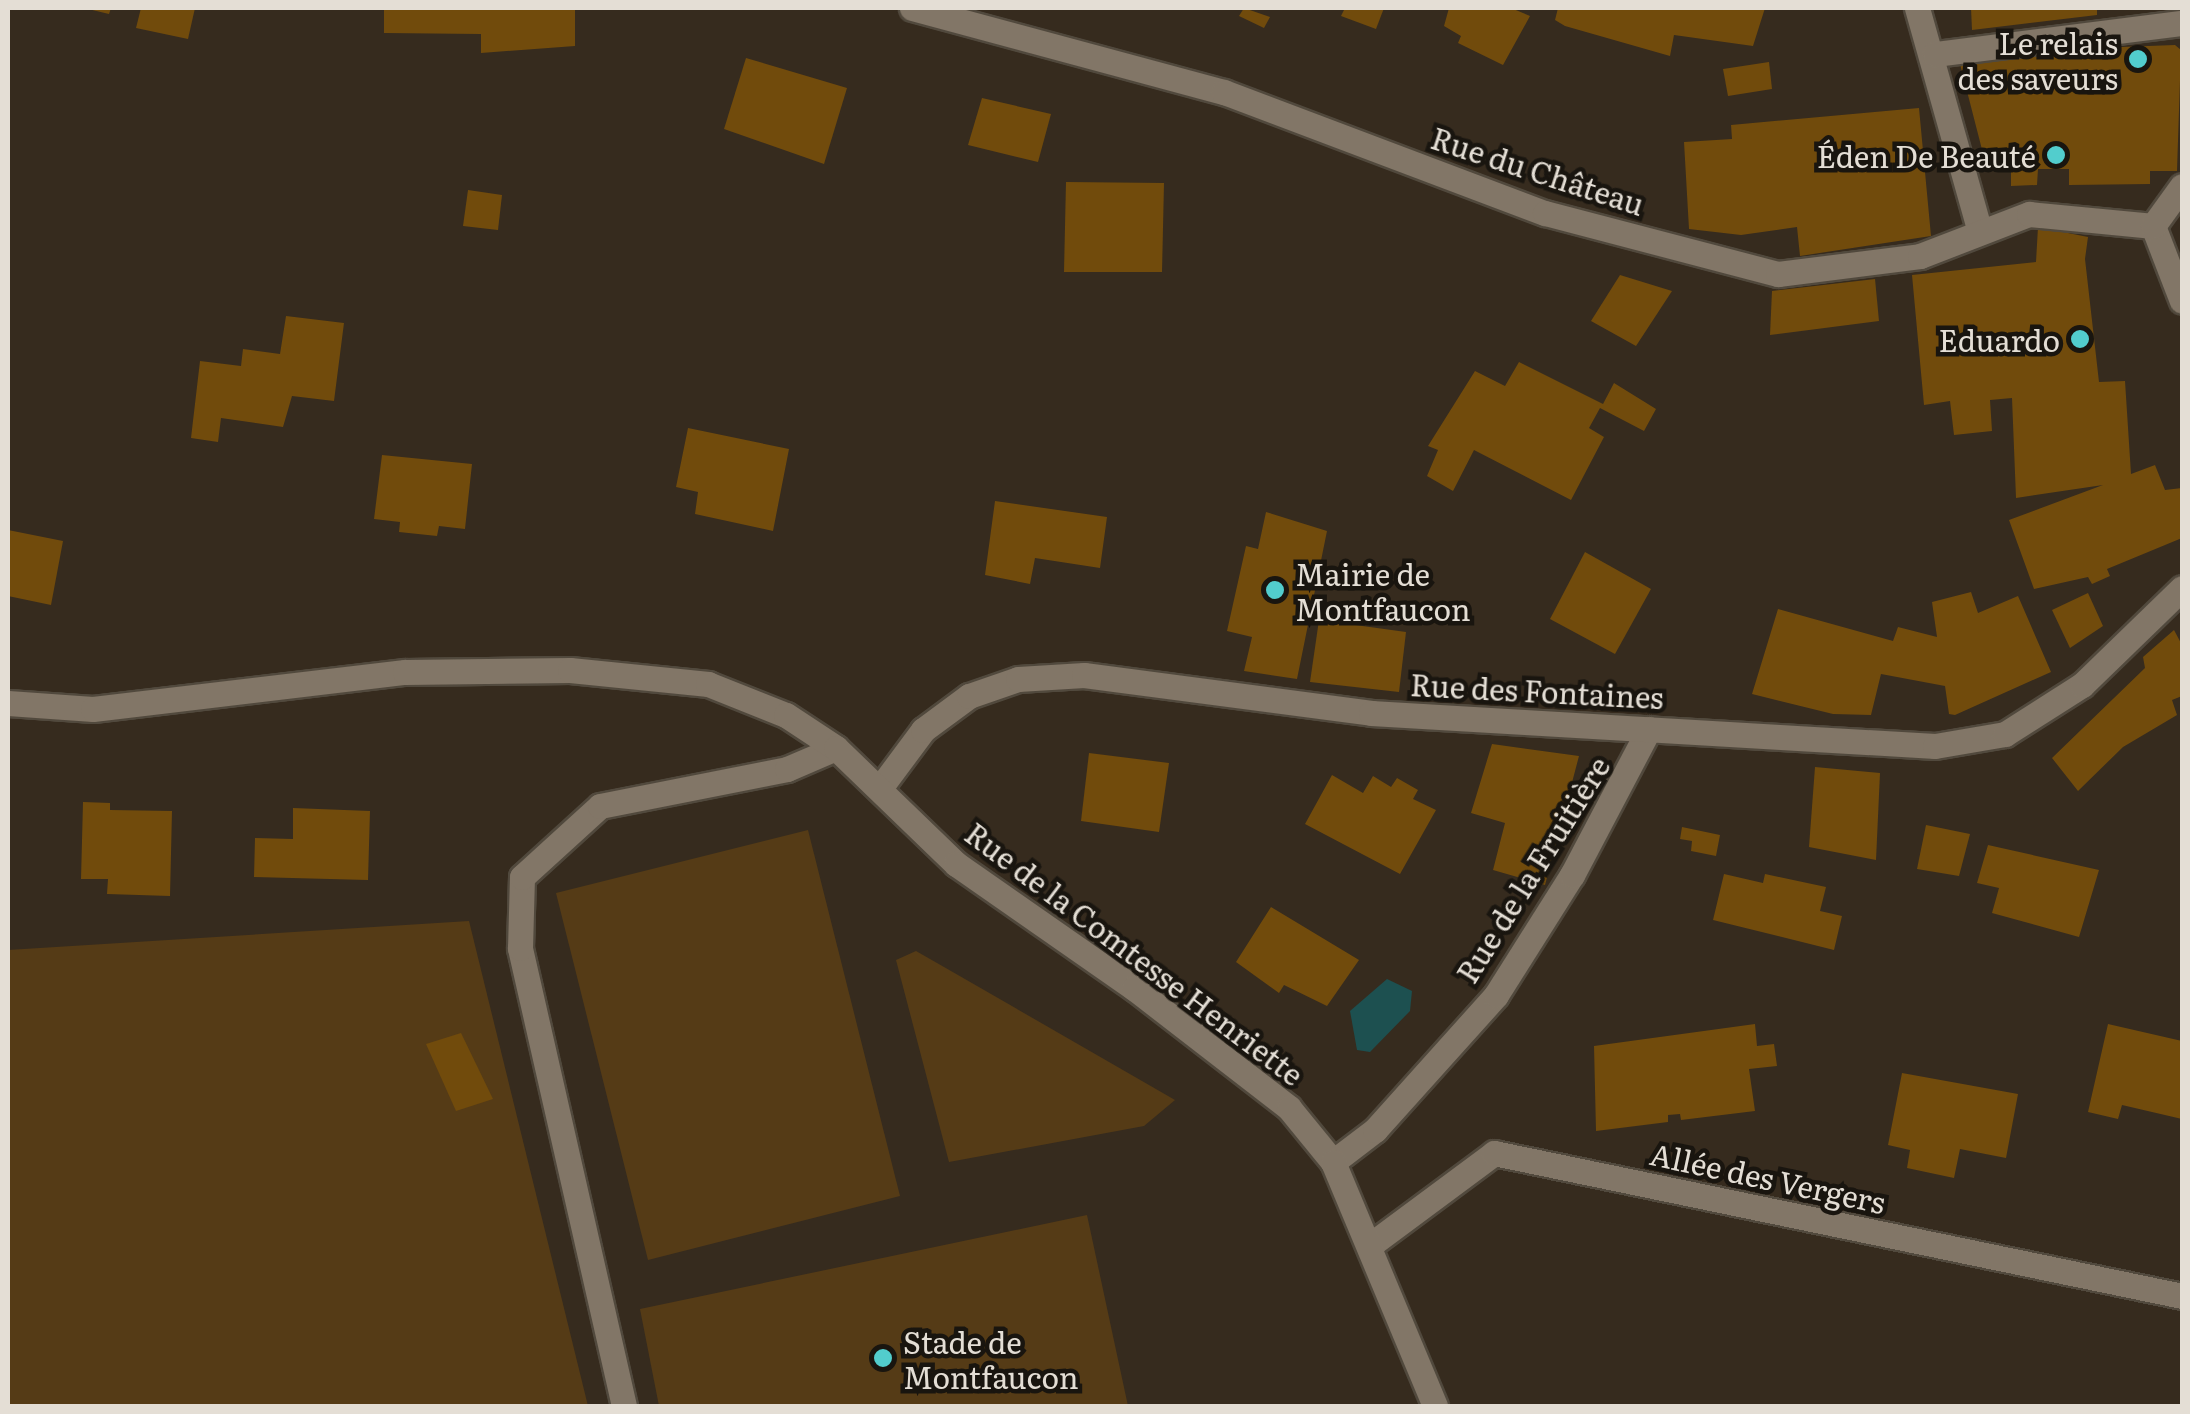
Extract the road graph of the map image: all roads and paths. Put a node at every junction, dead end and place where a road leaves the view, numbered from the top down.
1 (912, 8) edge
2 (1918, 8) edge
3 (2182, 23) edge
4 (1934, 54) junction
5 (2182, 186) edge
6 (2153, 226) junction
7 (1980, 229) junction
8 (2182, 300) edge
9 (2182, 588) edge
10 (8, 703) edge
11 (1649, 729) junction
12 (836, 748) junction
13 (880, 788) junction
14 (1333, 1162) junction
15 (1369, 1246) junction
16 (2182, 1296) edge
17 (624, 1406) edge
18 (1434, 1406) edge

1 - 7 street, Rue du Château
2 - 4 street
3 - 4 street
4 - 7 street
5 - 6 street
6 - 7 street, Rue du Château
6 - 8 street
9 - 11 street, Rue des Fontaines
10 - 12 street, Rue de la Comtesse Henriette
11 - 13 street, Rue des Fontaines
11 - 14 street, Rue de la Fruitière
12 - 13 street, Rue de la Comtesse Henriette
12 - 17 street
13 - 14 street, Rue de la Comtesse Henriette
14 - 15 street, Rue de la Comtesse Henriette
15 - 16 street, Allée des Vergers
15 - 18 street, Rue de la Comtesse Henriette

